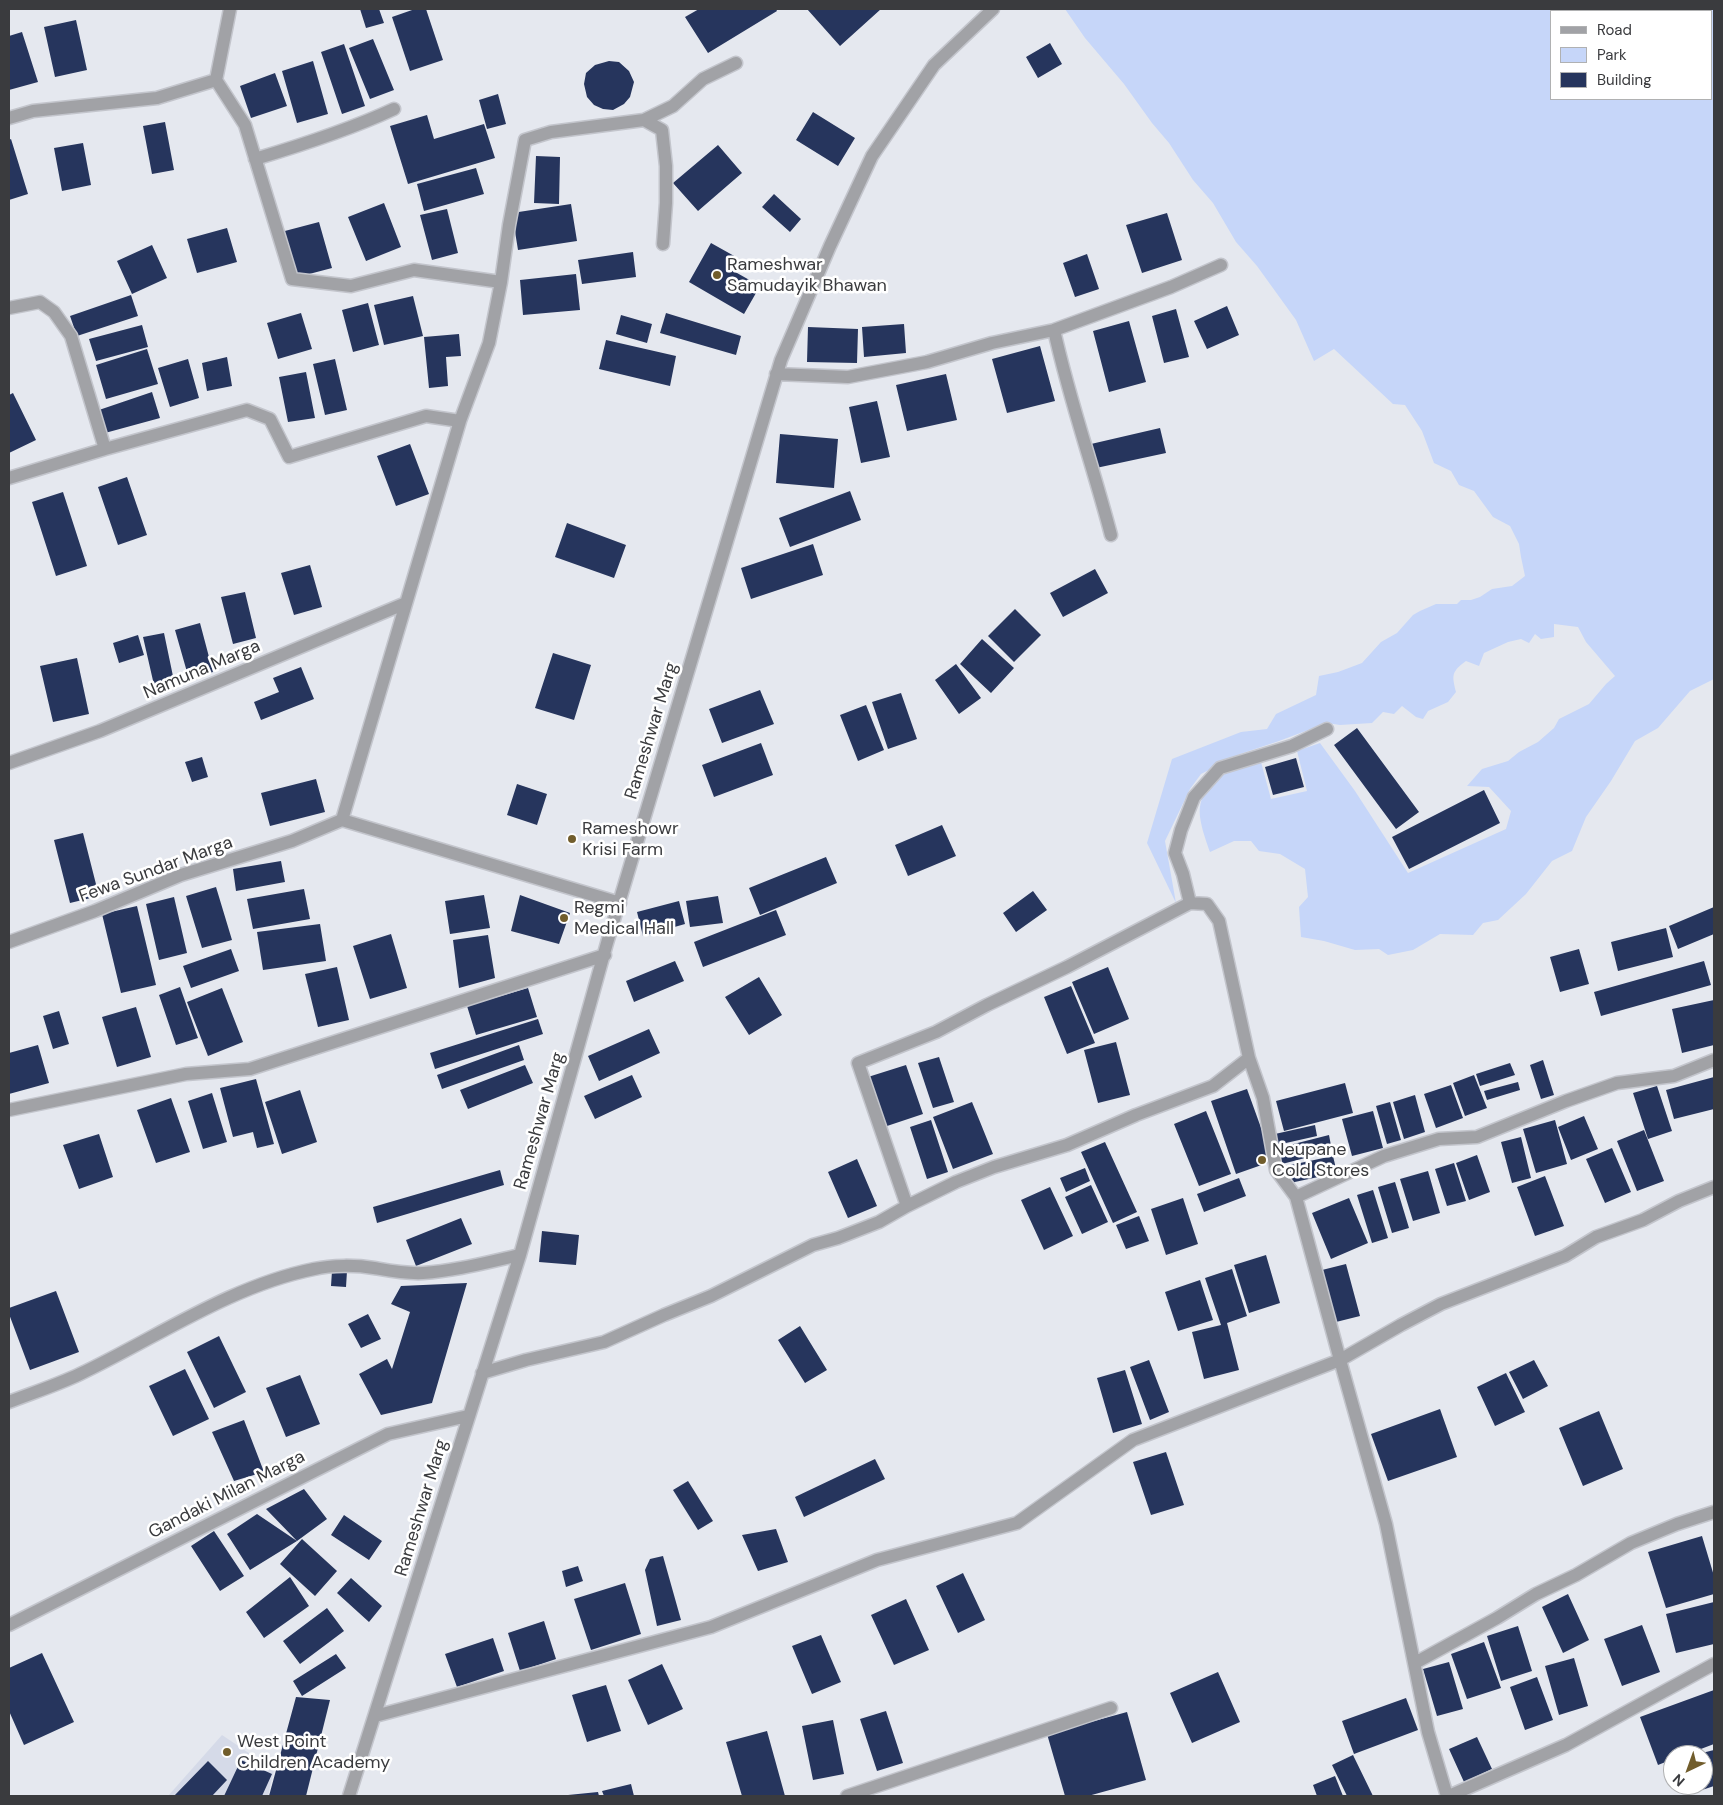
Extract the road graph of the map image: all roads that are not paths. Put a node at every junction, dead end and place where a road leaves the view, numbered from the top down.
1 (230, 9) edge
2 (992, 9) edge
3 (736, 62) dead end
4 (216, 80) junction
5 (394, 109) dead end
6 (9, 118) edge
7 (644, 120) junction
8 (255, 159) junction
9 (663, 244) dead end
10 (1221, 265) dead end
11 (501, 282) junction
12 (9, 308) edge
13 (1054, 330) junction
14 (776, 374) junction
15 (460, 421) junction
16 (105, 449) junction
17 (9, 478) edge
18 (1111, 534) dead end
19 (406, 603) junction
20 (1327, 729) dead end
21 (9, 763) edge
22 (342, 820) junction
23 (620, 903) junction
24 (1190, 903) junction
25 (9, 942) edge
26 (604, 955) junction
27 (1250, 1058) junction
28 (1714, 1060) edge
29 (9, 1110) edge
30 (1714, 1187) edge
31 (1296, 1197) junction
32 (907, 1206) junction
33 (520, 1255) junction
34 (1340, 1360) junction
35 (482, 1373) junction
36 (9, 1402) edge
37 (468, 1416) junction
38 (1714, 1512) edge
39 (9, 1625) edge
40 (1415, 1663) junction
41 (1714, 1664) edge
42 (1111, 1708) dead end
43 (375, 1716) junction
44 (349, 1796) edge
45 (847, 1796) edge
46 (1448, 1796) edge

1 - 4 street
2 - 14 street, Rameshwar Marg
3 - 7 street
4 - 6 street
4 - 8 street
5 - 8 street
7 - 9 street
7 - 11 street
8 - 11 street
10 - 13 street
11 - 15 street
12 - 16 street
13 - 14 street
13 - 18 street
14 - 23 street, Rameshwar Marg
15 - 16 street
15 - 19 street
16 - 17 street
19 - 21 street, Namuna Marga
19 - 22 street
20 - 24 street
22 - 23 street
22 - 25 street, Fewa Sundar Marga
23 - 26 street, Rameshwar Marg
24 - 27 street
24 - 32 street
26 - 29 street
26 - 33 street, Rameshwar Marg
27 - 31 street
27 - 32 street
28 - 31 street
30 - 34 street
31 - 34 street
32 - 35 street
33 - 35 street, Rameshwar Marg
33 - 36 street
34 - 40 street
34 - 43 street
35 - 37 street, Rameshwar Marg
37 - 39 street, Gandaki Milan Marga
37 - 43 street, Rameshwar Marg
38 - 40 street
40 - 46 street
41 - 46 street
42 - 45 street
43 - 44 street, Rameshwar Marg

